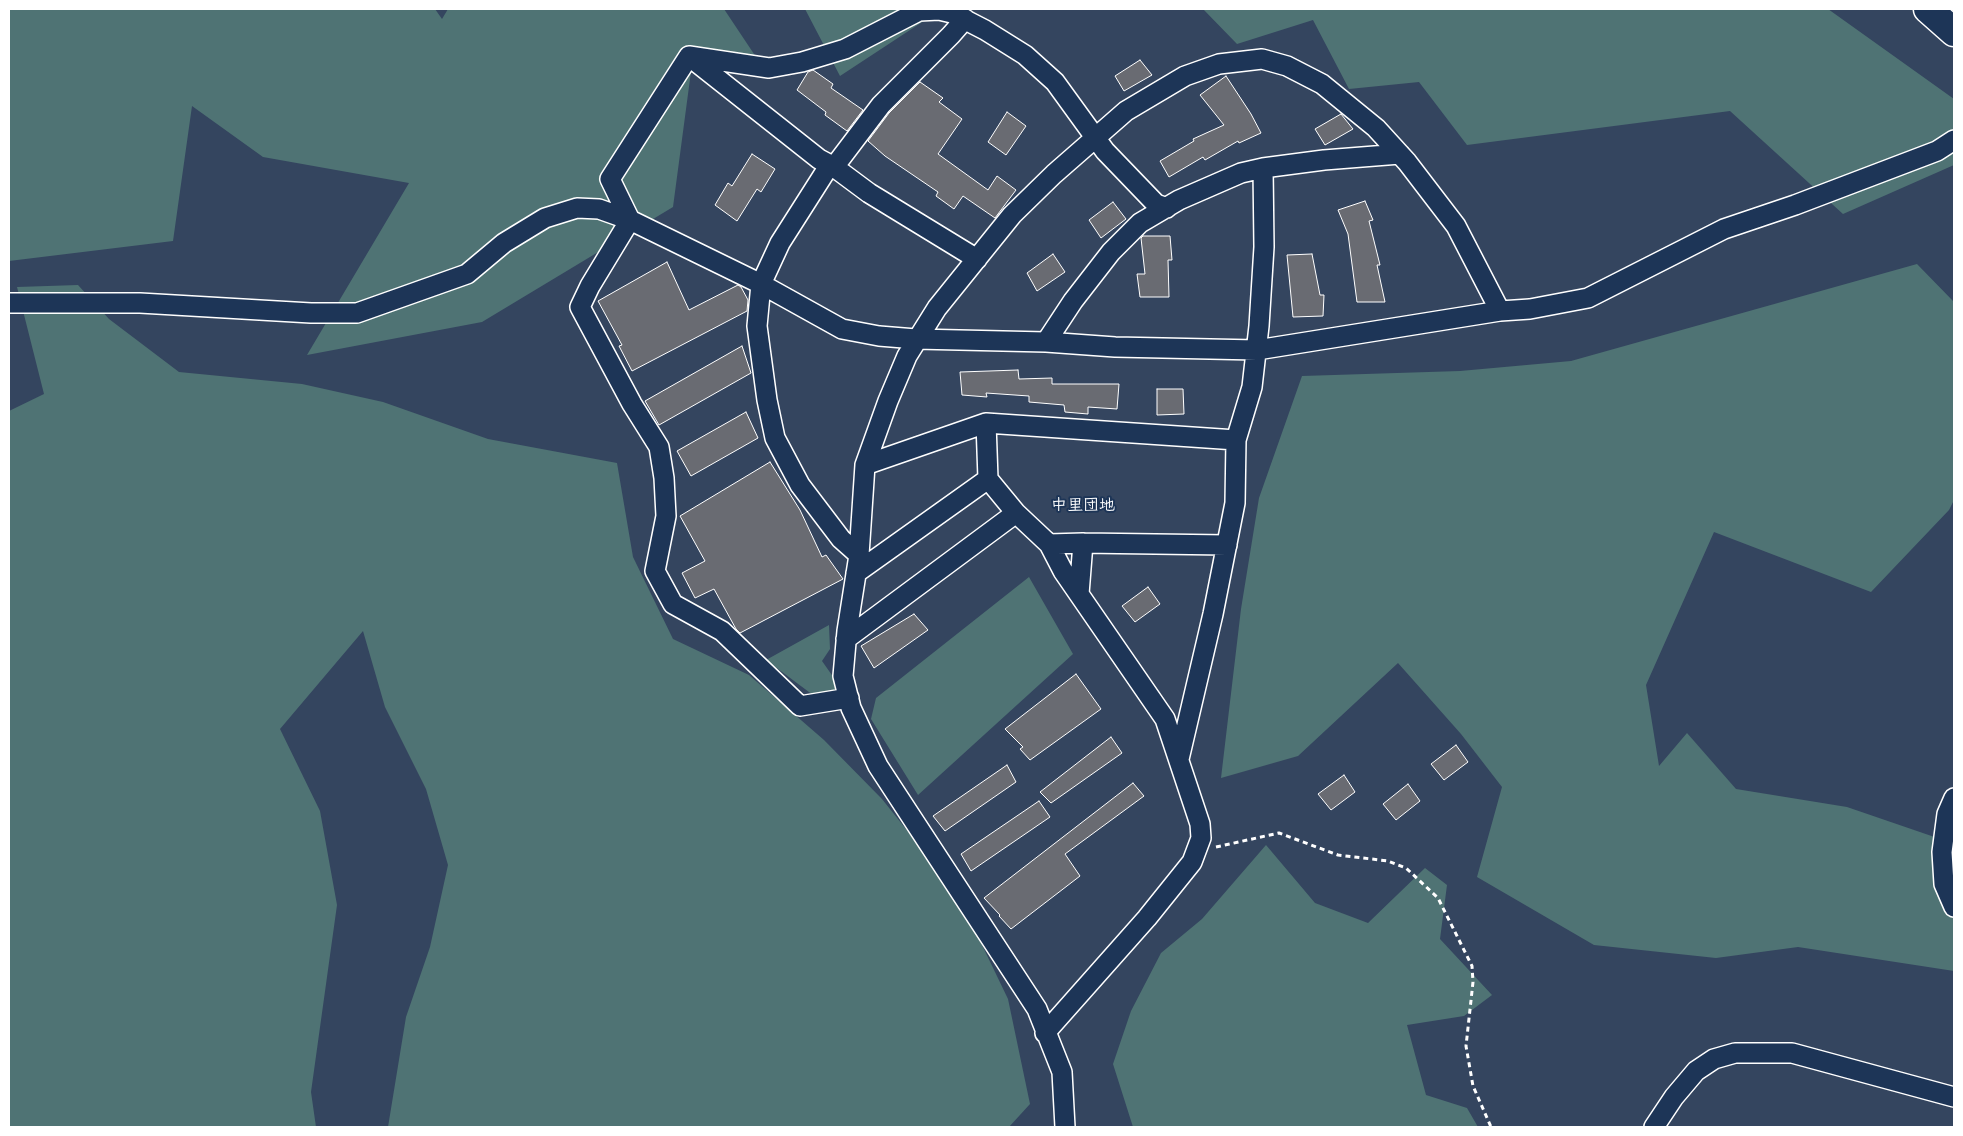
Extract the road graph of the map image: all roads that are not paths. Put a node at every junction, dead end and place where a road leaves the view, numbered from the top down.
1 (1928, 9) edge
2 (964, 18) junction
3 (1954, 32) edge
4 (690, 56) junction
5 (1095, 138) junction
6 (1954, 140) edge
7 (1400, 154) junction
8 (832, 166) junction
9 (1262, 168) junction
10 (1167, 208) junction
11 (630, 220) junction
12 (977, 258) junction
13 (762, 284) junction
14 (9, 303) edge
15 (1500, 311) junction
16 (916, 339) junction
17 (1046, 342) junction
18 (1257, 350) junction
19 (986, 423) junction
20 (1236, 440) junction
21 (866, 465) junction
22 (988, 479) junction
23 (1016, 514) junction
24 (1083, 543) junction
25 (1049, 544) junction
26 (1227, 545) junction
27 (858, 564) junction
28 (1079, 594) junction
29 (846, 639) junction
30 (849, 698) junction
31 (1180, 759) junction
32 (1954, 798) edge
33 (1954, 907) edge
34 (1045, 1033) junction
35 (1954, 1097) edge
36 (1066, 1127) edge
37 (1654, 1127) edge

1 - 3 highway
2 - 4 street
2 - 5 street
2 - 8 street
4 - 8 street
4 - 11 street
5 - 7 street
5 - 10 street
5 - 12 street
6 - 15 street
7 - 9 street
7 - 15 street
8 - 12 street
8 - 13 street
9 - 10 street
9 - 18 street
10 - 17 street
11 - 13 street
11 - 14 street
11 - 30 street
12 - 16 street
13 - 16 street
13 - 27 street
15 - 18 street
16 - 17 street
16 - 21 street
17 - 18 street
18 - 20 street
19 - 20 street
19 - 21 street
19 - 22 street
20 - 26 street
21 - 27 street
22 - 23 street
22 - 27 street
23 - 25 street
23 - 29 street
24 - 25 street
24 - 26 street
24 - 28 street
25 - 28 street
26 - 31 street
27 - 29 street
28 - 31 street
29 - 30 street
30 - 34 street
31 - 34 street
32 - 33 street
34 - 36 street
35 - 37 street

